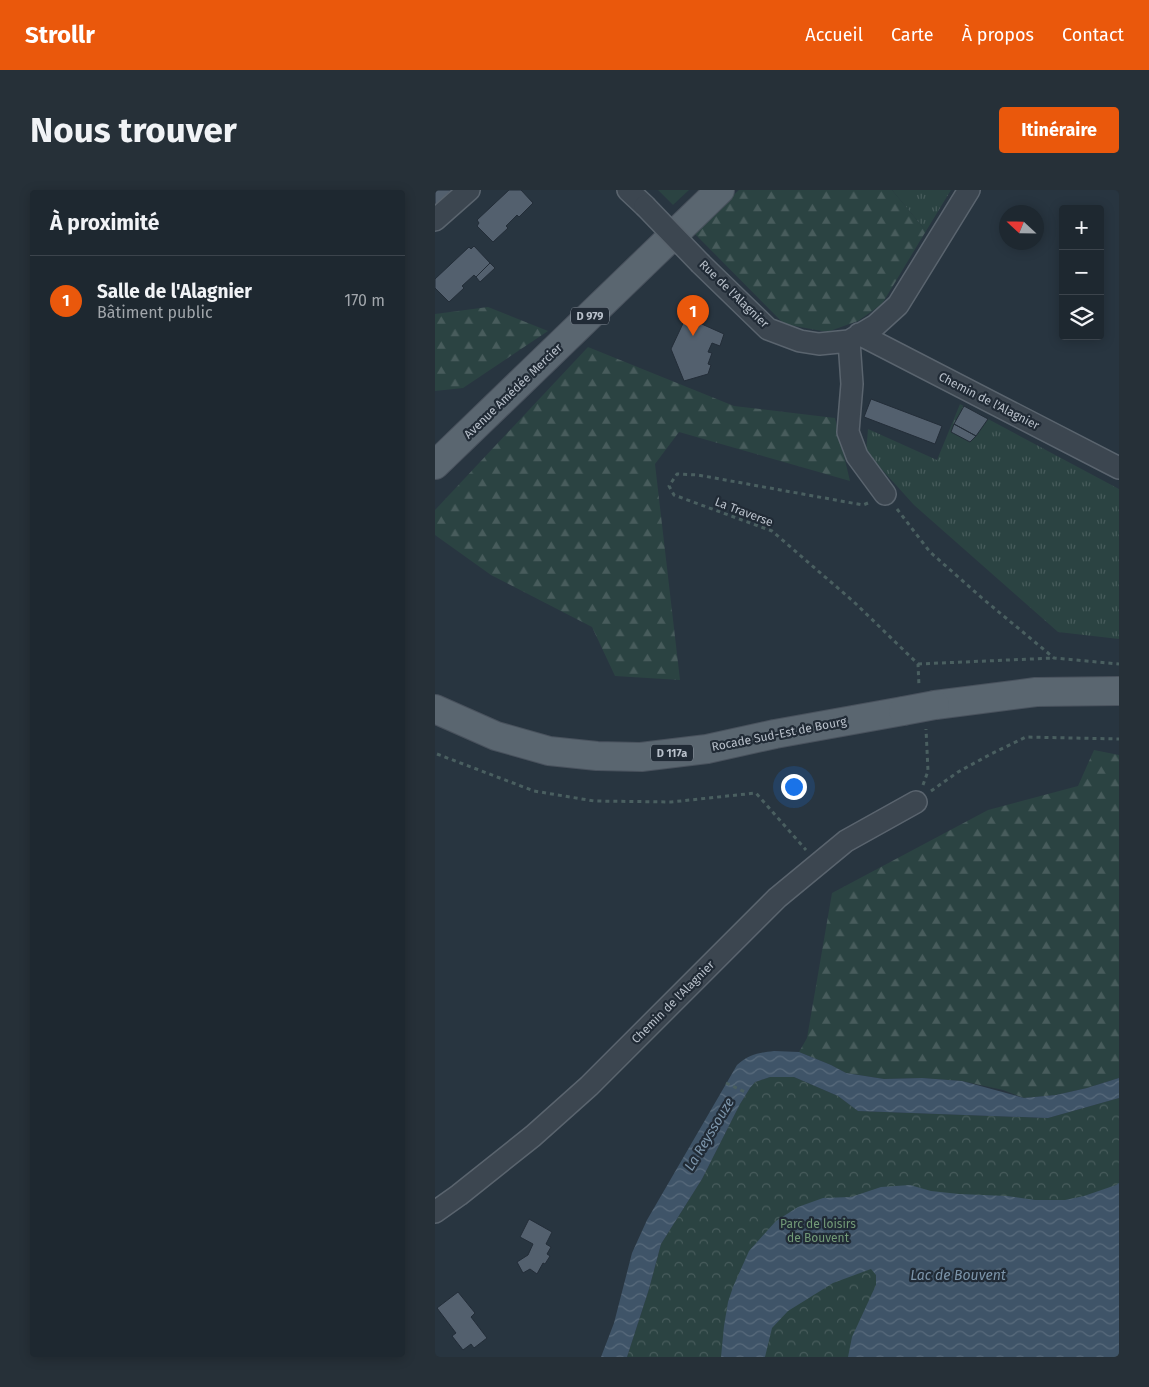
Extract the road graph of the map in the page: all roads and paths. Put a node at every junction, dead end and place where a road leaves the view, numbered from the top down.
1 (469, 190) edge
2 (628, 190) edge
3 (720, 190) edge
4 (969, 190) edge
5 (435, 220) edge
6 (854, 337) junction
7 (435, 465) edge
8 (1119, 468) edge
9 (885, 494) junction
10 (1055, 658) junction
11 (918, 664) junction
12 (1119, 664) edge
13 (1119, 691) edge
14 (921, 706) junction
15 (438, 709) edge
16 (1119, 739) edge
17 (437, 754) dead end
18 (916, 802) junction
19 (818, 864) junction
20 (726, 1083) dead end
21 (747, 1093) dead end
22 (435, 1212) edge

1 - 5 street
2 - 6 street, Rue de l'Alagnier, bridge
3 - 7 main road, Avenue Amédée Mercier / D 979
4 - 6 street, Rue de l'Alagnier
6 - 8 street, Chemin de l'Alagnier
6 - 9 street
9 - 10 path
9 - 11 path, La Traverse
10 - 11 path
10 - 12 path
11 - 14 path
13 - 14 main road, Rocade Sud-Est de Bourg / D 117a
14 - 15 main road, Rocade Sud-Est de Bourg / D 117a
14 - 18 path
16 - 18 path
17 - 19 path
18 - 19 street, Chemin de l'Alagnier
19 - 22 street, Chemin de l'Alagnier
20 - 21 path

